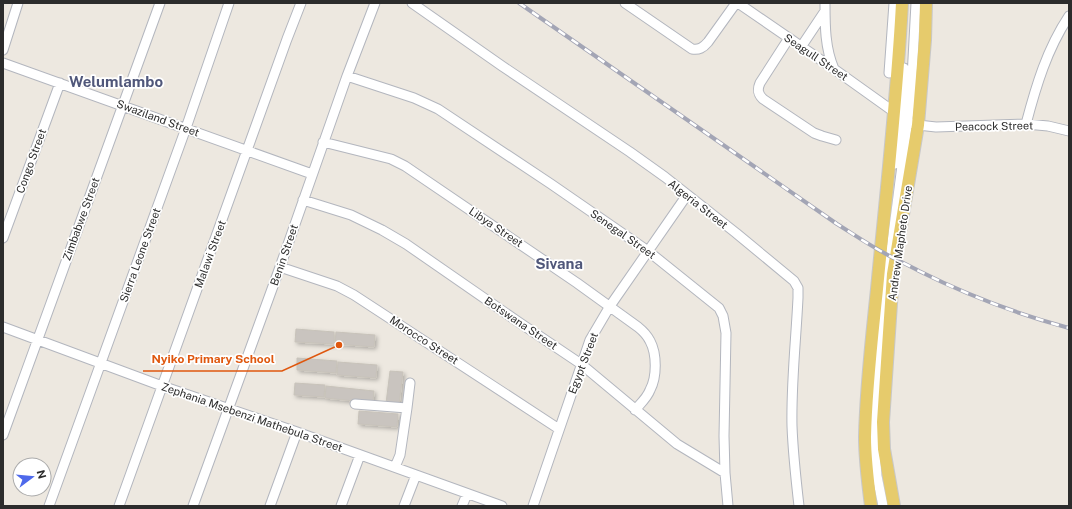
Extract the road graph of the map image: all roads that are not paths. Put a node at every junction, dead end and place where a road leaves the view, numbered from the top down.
1 (18, 3) edge
2 (160, 3) edge
3 (229, 3) edge
4 (301, 3) edge
5 (375, 3) edge
6 (412, 3) edge
7 (625, 3) edge
8 (737, 3) edge
9 (894, 3) edge
10 (902, 3) edge
11 (908, 3) edge
12 (916, 3) edge
13 (926, 3) edge
14 (825, 7) edge
15 (1069, 16) edge
16 (789, 38) junction
17 (801, 47) junction
18 (3, 50) edge
19 (3, 62) edge
20 (834, 69) junction
21 (889, 73) dead end
22 (347, 76) junction
23 (60, 83) junction
24 (122, 105) junction
25 (905, 119) junction
26 (1026, 124) junction
27 (186, 128) junction
28 (1068, 129) edge
29 (836, 140) dead end
30 (323, 142) junction
31 (247, 150) junction
32 (312, 174) junction
33 (687, 195) junction
34 (303, 200) junction
35 (3, 238) edge
36 (648, 251) junction
37 (280, 267) junction
38 (610, 306) junction
39 (3, 327) edge
40 (38, 340) junction
41 (101, 363) junction
42 (581, 364) junction
43 (410, 383) dead end
44 (162, 386) junction
45 (355, 404) dead end
46 (407, 408) junction
47 (229, 409) junction
48 (635, 410) junction
49 (559, 429) junction
50 (297, 432) junction
51 (3, 435) edge
52 (360, 455) junction
53 (395, 467) junction
54 (724, 473) junction
55 (416, 475) junction
56 (467, 494) junction
57 (49, 506) edge
58 (120, 506) edge
59 (193, 506) edge
60 (270, 506) edge
61 (341, 506) edge
62 (404, 506) edge
63 (462, 506) edge
64 (502, 506) edge
65 (533, 506) edge
66 (728, 506) edge
67 (799, 506) edge
68 (871, 506) edge
69 (878, 506) edge
70 (883, 506) edge
71 (894, 506) edge

1 - 18 street
2 - 24 street, Zimbabwe Street
3 - 27 street, Sierra Leone Street
4 - 31 street, Malawi Street
5 - 22 street, Benin Street
6 - 33 street, Algeria Street
7 - 8 street
8 - 16 street, Seagull Street
9 - 21 street
10 - 25 main road, Andrew Mapheto Drive
11 - 25 street
12 - 25 street
13 - 25 main road, Andrew Mapheto Drive
14 - 17 street
14 - 20 street
15 - 26 street
16 - 17 street, Seagull Street
16 - 29 street
17 - 20 street, Seagull Street
19 - 23 street, Swaziland Street
20 - 25 street, Seagull Street
22 - 30 street, Benin Street
22 - 36 street, Senegal Street
23 - 24 street, Swaziland Street
23 - 35 street, Congo Street
24 - 27 street, Swaziland Street
24 - 40 street, Zimbabwe Street
25 - 26 street, Peacock Street
25 - 68 main road, Andrew Mapheto Drive
25 - 69 street
25 - 70 street
25 - 71 main road, Andrew Mapheto Drive
26 - 28 street, Peacock Street
27 - 31 street, Swaziland Street
27 - 41 street, Sierra Leone Street
30 - 32 street, Benin Street
30 - 38 street, Libya Street
31 - 32 street, Swaziland Street
31 - 44 street, Malawi Street
32 - 34 street, Benin Street
33 - 36 street, Egypt Street
33 - 67 street, Algeria Street
34 - 37 street, Benin Street
34 - 42 street, Botswana Street
36 - 38 street, Egypt Street
36 - 54 street, Senegal Street
37 - 47 street, Benin Street
37 - 49 street, Morocco Street
38 - 42 street, Egypt Street
38 - 48 street, Libya Street
39 - 40 street, Zephania Msebenzi Mathebula Street
40 - 41 street, Zephania Msebenzi Mathebula Street
40 - 51 street, Zimbabwe Street
41 - 44 street, Zephania Msebenzi Mathebula Street
41 - 57 street, Sierra Leone Street
42 - 48 street, Botswana Street
42 - 49 street, Egypt Street
43 - 46 street
44 - 47 street, Zephania Msebenzi Mathebula Street
44 - 58 street, Malawi Street
45 - 46 street
46 - 53 street
47 - 50 street, Zephania Msebenzi Mathebula Street
47 - 59 street, Benin Street
48 - 54 street, Botswana Street
49 - 65 street, Egypt Street
50 - 52 street, Zephania Msebenzi Mathebula Street
50 - 60 street
52 - 53 street, Zephania Msebenzi Mathebula Street
52 - 61 street
53 - 55 street, Zephania Msebenzi Mathebula Street
54 - 66 street, Senegal Street
55 - 56 street, Zephania Msebenzi Mathebula Street
55 - 62 street
56 - 63 street
56 - 64 street, Zephania Msebenzi Mathebula Street

